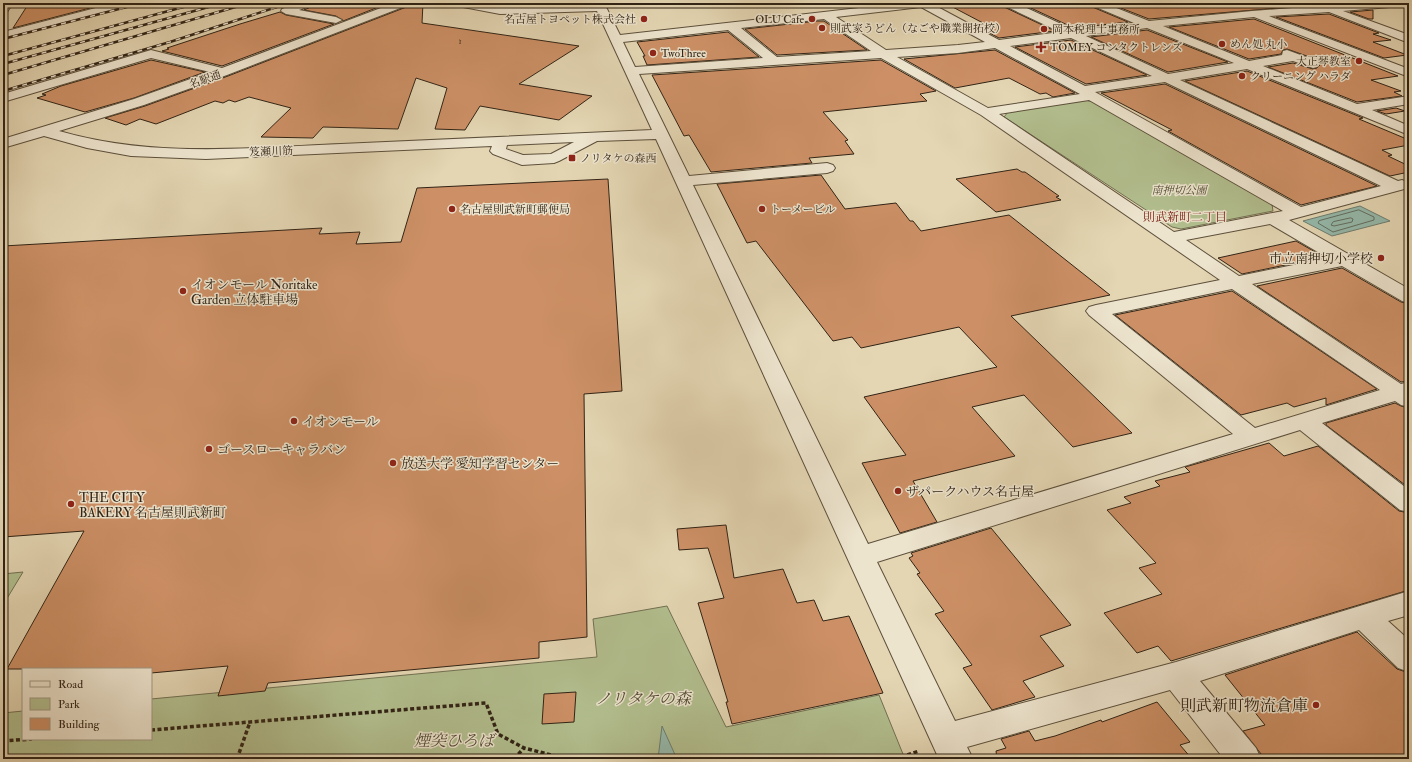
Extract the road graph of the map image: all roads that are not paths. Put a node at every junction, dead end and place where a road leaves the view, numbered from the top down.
1 (8, 3) edge
2 (128, 3) edge
3 (308, 3) edge
4 (382, 3) edge
5 (404, 3) edge
6 (458, 3) edge
7 (926, 3) edge
8 (1008, 3) edge
9 (1095, 3) edge
10 (1310, 3) edge
11 (1399, 3) edge
12 (600, 5) edge
13 (1227, 5) dead end
14 (1409, 7) edge
15 (94, 8) edge
16 (1327, 8) junction
17 (3, 10) edge
18 (1252, 14) junction
19 (826, 15) junction
20 (336, 20) junction
21 (1150, 24) junction
22 (730, 26) junction
23 (1073, 34) junction
24 (3, 35) edge
25 (616, 39) junction
26 (1409, 39) edge
27 (998, 44) junction
28 (883, 54) junction
29 (774, 61) junction
30 (1312, 64) dead end
31 (1250, 65) junction
32 (208, 68) junction
33 (631, 71) junction
34 (223, 72) junction
35 (1409, 73) edge
36 (1167, 78) junction
37 (1087, 93) junction
38 (3, 98) edge
39 (1409, 100) edge
40 (1356, 108) junction
41 (986, 112) junction
42 (1409, 131) edge
43 (45, 132) junction
44 (3, 134) edge
45 (660, 134) junction
46 (3, 144) edge
47 (827, 168) dead end
48 (683, 181) junction
49 (1402, 185) edge
50 (1299, 213) junction
51 (1273, 218) junction
52 (1171, 238) junction
53 (1343, 260) junction
54 (1236, 282) junction
55 (1409, 298) edge
56 (1405, 393) edge
57 (1304, 421) junction
58 (1251, 437) junction
59 (1409, 503) edge
60 (861, 557) junction
61 (1409, 603) edge
62 (1364, 617) junction
63 (1409, 659) edge
64 (1176, 675) junction
65 (941, 749) edge
66 (1244, 759) edge

1 - 17 street
2 - 15 street
3 - 20 street
4 - 20 street, 名駅通
5 - 34 street, 名駅通
6 - 12 street
7 - 19 street
7 - 27 street
8 - 23 street
9 - 21 street
10 - 16 street
11 - 14 street
11 - 16 street
12 - 25 street
13 - 18 street
15 - 24 street
16 - 18 street
16 - 26 street
18 - 21 street
18 - 35 street
19 - 22 street
19 - 28 street
20 - 32 street, 名駅通
21 - 23 street
21 - 31 street
22 - 25 street
22 - 29 street
23 - 27 street
23 - 36 street
25 - 33 street
27 - 28 street
27 - 37 street
28 - 29 street
28 - 41 street
29 - 33 street
30 - 31 street
31 - 36 street
31 - 40 street
32 - 34 street
32 - 38 street
32 - 44 street, 名駅通
33 - 45 street
34 - 43 street, 名駅通
36 - 37 street
36 - 49 street
37 - 41 street
37 - 50 street
39 - 40 street
40 - 42 street
41 - 52 street
43 - 45 street, 笈瀬川筋
43 - 46 street, 名駅通
45 - 48 street
47 - 48 street
48 - 60 street
49 - 50 street
50 - 51 street
51 - 52 street
51 - 53 street
52 - 54 street
53 - 54 street
53 - 55 street
54 - 56 street
54 - 58 street
56 - 57 street
57 - 58 street
57 - 59 street
58 - 60 street
60 - 65 street
61 - 62 street
62 - 63 street
62 - 64 street
64 - 65 street
64 - 66 street

